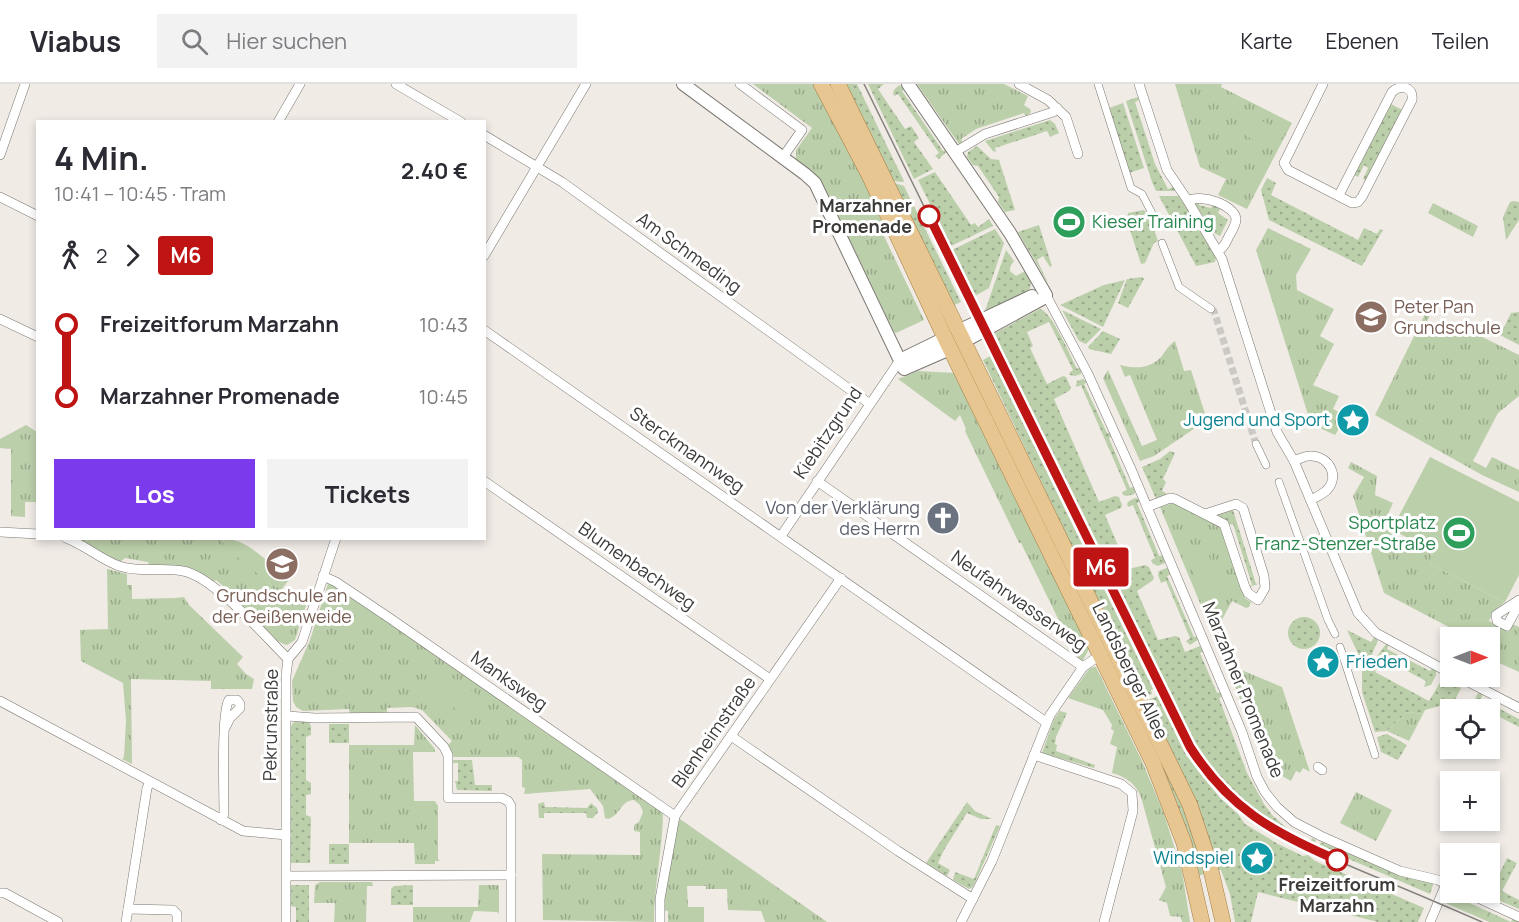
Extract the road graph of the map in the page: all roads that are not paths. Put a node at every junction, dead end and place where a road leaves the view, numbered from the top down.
1 (25, 84) edge
2 (300, 84) edge
3 (396, 84) edge
4 (586, 84) edge
5 (683, 84) edge
6 (740, 84) edge
7 (821, 84) edge
8 (838, 84) edge
9 (908, 84) edge
10 (1019, 84) edge
11 (1098, 84) edge
12 (1139, 84) edge
13 (1323, 84) edge
14 (1057, 108) junction
15 (279, 120) edge
16 (458, 120) edge
17 (4, 128) edge
18 (486, 136) edge
19 (955, 152) junction
20 (1078, 154) dead end
21 (0, 155) edge
22 (783, 157) junction
23 (538, 166) junction
24 (1339, 195) junction
25 (0, 197) edge
26 (1188, 201) junction
27 (36, 215) edge
28 (1156, 221) dead end
29 (1162, 243) dead end
30 (1218, 251) junction
31 (486, 253) edge
32 (1045, 292) junction
33 (1211, 309) tunnel mouth
34 (0, 319) edge
35 (486, 331) edge
36 (36, 336) edge
37 (963, 336) junction
38 (948, 343) junction
39 (902, 364) junction
40 (870, 404) junction
41 (1256, 444) tunnel mouth
42 (1294, 461) junction
43 (1266, 465) dead end
44 (817, 481) junction
45 (486, 482) edge
46 (1279, 482) dead end
47 (1311, 500) junction
48 (1147, 507) junction
49 (1205, 514) junction
50 (0, 532) edge
51 (36, 534) edge
52 (781, 536) junction
53 (69, 540) edge
54 (335, 540) edge
55 (323, 576) junction
56 (841, 578) junction
57 (1335, 634) dead end
58 (1340, 646) dead end
59 (1100, 655) junction
60 (288, 659) junction
61 (1083, 667) junction
62 (1440, 668) edge
63 (770, 679) junction
64 (1478, 687) edge
65 (0, 701) edge
66 (1519, 708) edge
67 (287, 716) junction
68 (1046, 722) junction
69 (225, 728) dead end
70 (731, 736) junction
71 (1034, 755) junction
72 (1375, 755) dead end
73 (150, 782) junction
74 (675, 816) junction
75 (221, 820) junction
76 (286, 835) junction
77 (511, 875) junction
78 (287, 876) junction
79 (1440, 882) edge
80 (0, 893) edge
81 (973, 899) junction
82 (1440, 901) edge
83 (1489, 903) edge
84 (128, 909) junction
85 (1519, 917) edge
86 (58, 922) edge
87 (126, 922) edge
88 (177, 922) edge
89 (286, 922) edge
90 (511, 922) edge
91 (660, 922) edge
92 (961, 922) edge
93 (1104, 922) edge
94 (1202, 922) edge
95 (1223, 922) edge
96 (1430, 922) edge

1 - 17 street
2 - 15 street
3 - 16 street
4 - 23 street
5 - 22 street
6 - 22 street
7 - 38 main road, Landsberger Allee
8 - 37 main road, Landsberger Allee
9 - 19 street, Marzahner Promenade
10 - 14 street
11 - 28 street
12 - 26 street
13 - 24 street
14 - 19 street
14 - 20 street
17 - 21 street
18 - 23 street, Am Schmeding
19 - 32 street, Marzahner Promenade
22 - 39 street
23 - 31 street
23 - 40 street, Am Schmeding
24 - 24 street
25 - 27 street
26 - 30 street
26 - 30 street
29 - 33 street
30 - 42 street
32 - 37 street
32 - 48 street, Marzahner Promenade
34 - 36 street
35 - 52 street, Sterckmannweg
37 - 38 main road
37 - 95 main road, Landsberger Allee
38 - 39 street, Kiebitzgrund
38 - 59 main road, Landsberger Allee
39 - 40 street, Kiebitzgrund
40 - 44 street, Kiebitzgrund
41 - 43 street
42 - 47 street
42 - 47 street
44 - 52 street, Kiebitzgrund
44 - 61 street, Neufahrwasserweg
45 - 63 street, Blumenbachweg
46 - 57 street
47 - 62 street
48 - 49 street
48 - 79 street, Marzahner Promenade
49 - 49 street
50 - 51 street
52 - 56 street, Sterckmannweg
53 - 60 street
54 - 55 street, Pekrunstraße
55 - 60 street, Pekrunstraße
55 - 74 street, Manksweg
56 - 63 street, Blenheimstraße
56 - 68 street, Sterckmannweg
58 - 72 street
59 - 61 street
59 - 94 main road, Landsberger Allee
60 - 67 street, Pekrunstraße
61 - 68 street
63 - 70 street, Blenheimstraße
64 - 66 street
65 - 73 street
67 - 76 street, Pekrunstraße
67 - 77 street
68 - 71 street
69 - 75 street
70 - 74 street, Blenheimstraße
70 - 81 street
71 - 81 street
71 - 93 street
73 - 75 street
73 - 84 street
74 - 91 street, Blenheimstraße
75 - 76 street
76 - 78 street, Pekrunstraße
77 - 78 street
77 - 90 street
78 - 89 street, Pekrunstraße
80 - 86 street
81 - 92 street
82 - 96 street
83 - 85 street
84 - 87 street
84 - 88 street

